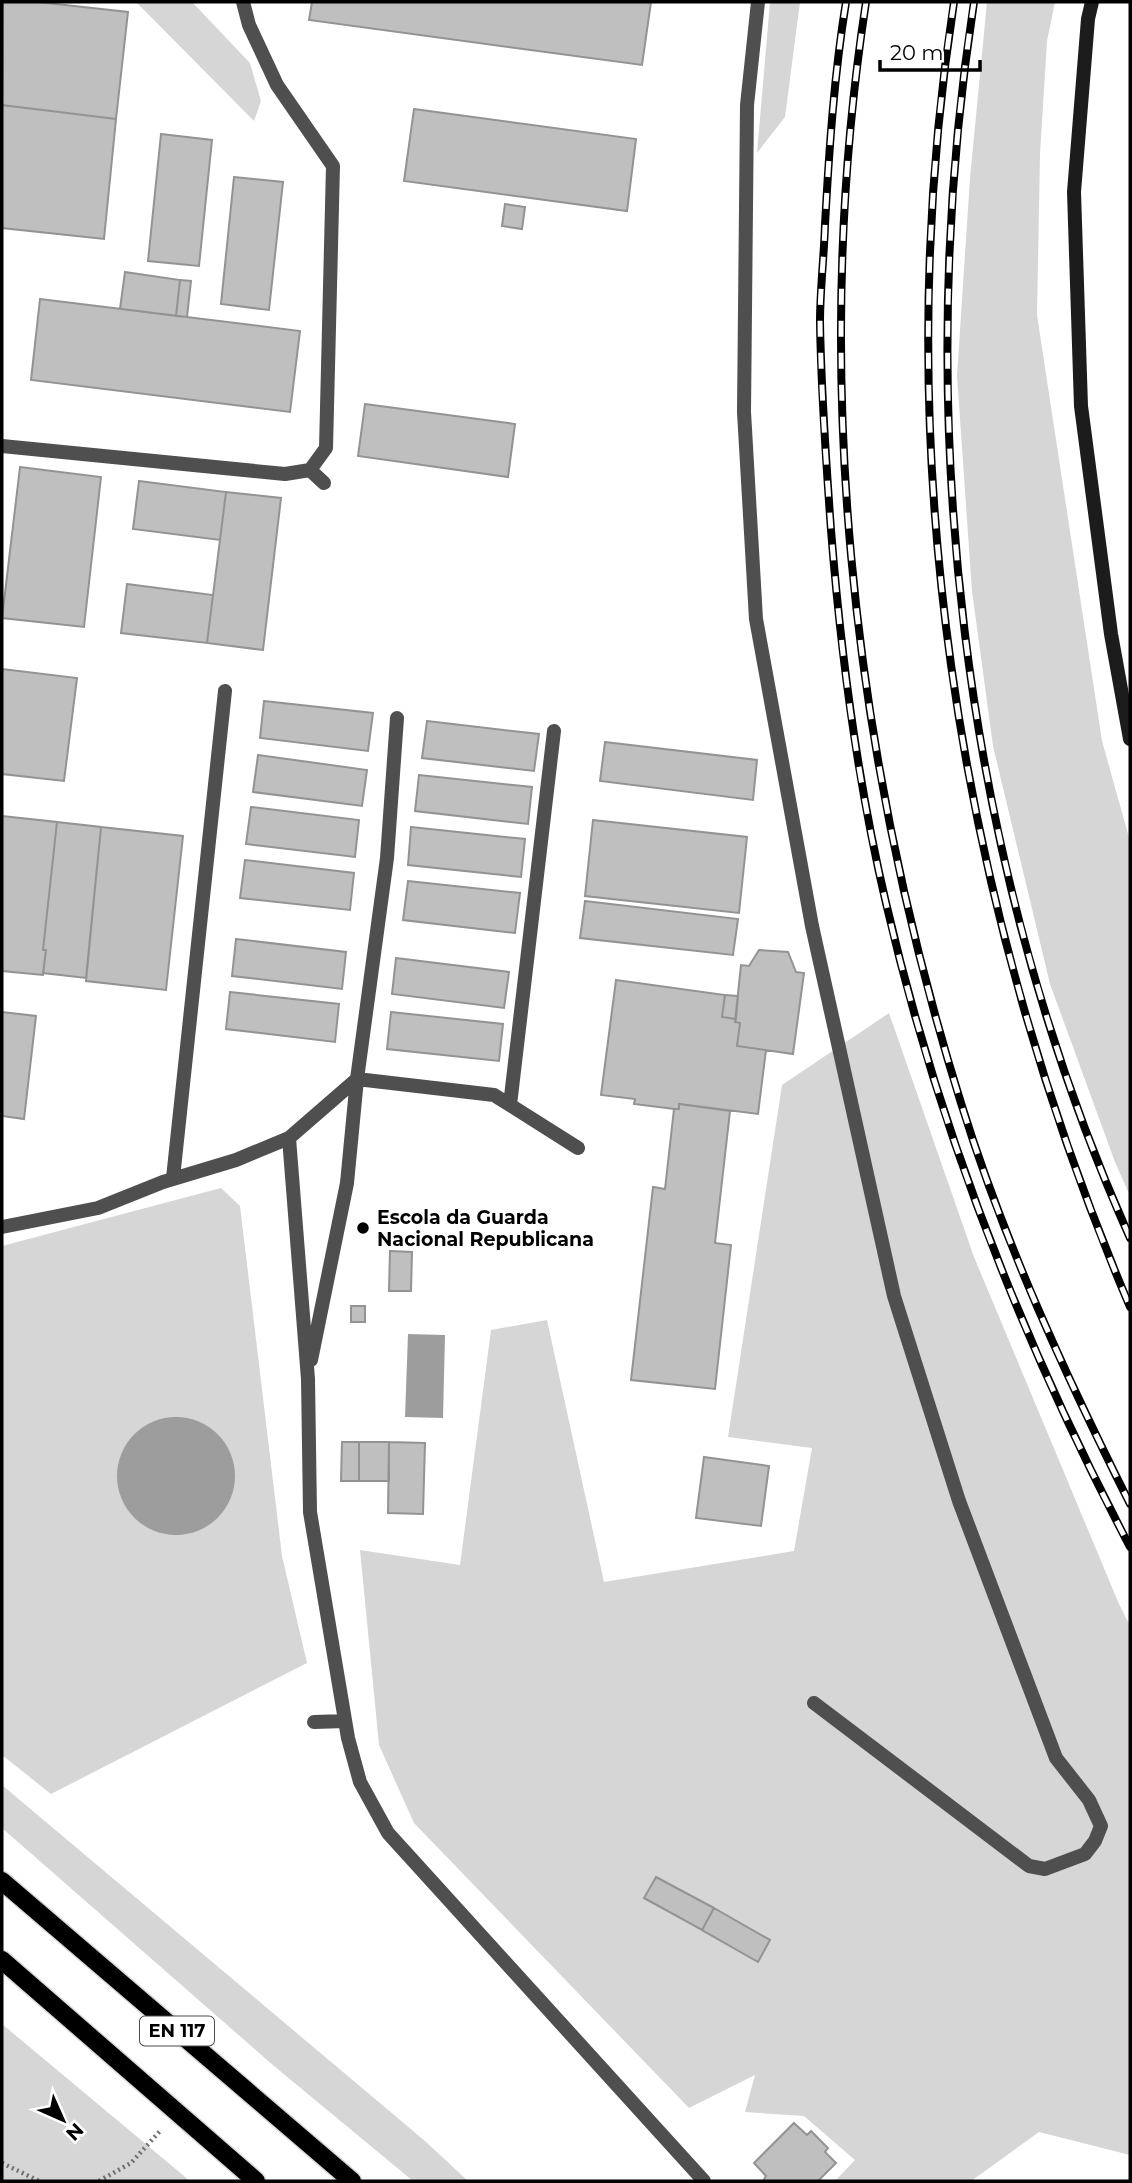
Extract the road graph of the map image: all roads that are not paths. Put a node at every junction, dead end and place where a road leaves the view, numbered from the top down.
1 (243, 2) edge
2 (758, 2) edge
3 (1092, 2) edge
4 (2, 446) edge
5 (310, 470) junction
6 (324, 484) dead end
7 (225, 691) dead end
8 (397, 718) dead end
9 (554, 731) dead end
10 (1130, 739) edge
11 (357, 1079) junction
12 (510, 1105) junction
13 (289, 1138) junction
14 (578, 1148) dead end
15 (173, 1178) junction
16 (2, 1227) edge
17 (308, 1379) junction
18 (814, 1703) dead end
19 (345, 1721) junction
20 (314, 1722) dead end
21 (2, 1881) edge
22 (2, 1959) edge
23 (256, 2181) edge
24 (352, 2181) edge
25 (704, 2181) edge

1 - 5 lane
2 - 18 lane
3 - 10 street
4 - 5 lane
5 - 6 lane
7 - 15 lane
8 - 11 lane
9 - 12 lane
11 - 12 lane
11 - 13 lane
11 - 17 lane
12 - 14 lane
13 - 15 lane
13 - 17 lane
15 - 16 lane
17 - 19 lane
19 - 20 lane
19 - 25 lane
21 - 24 main road, EN 117
22 - 23 main road, EN 117

